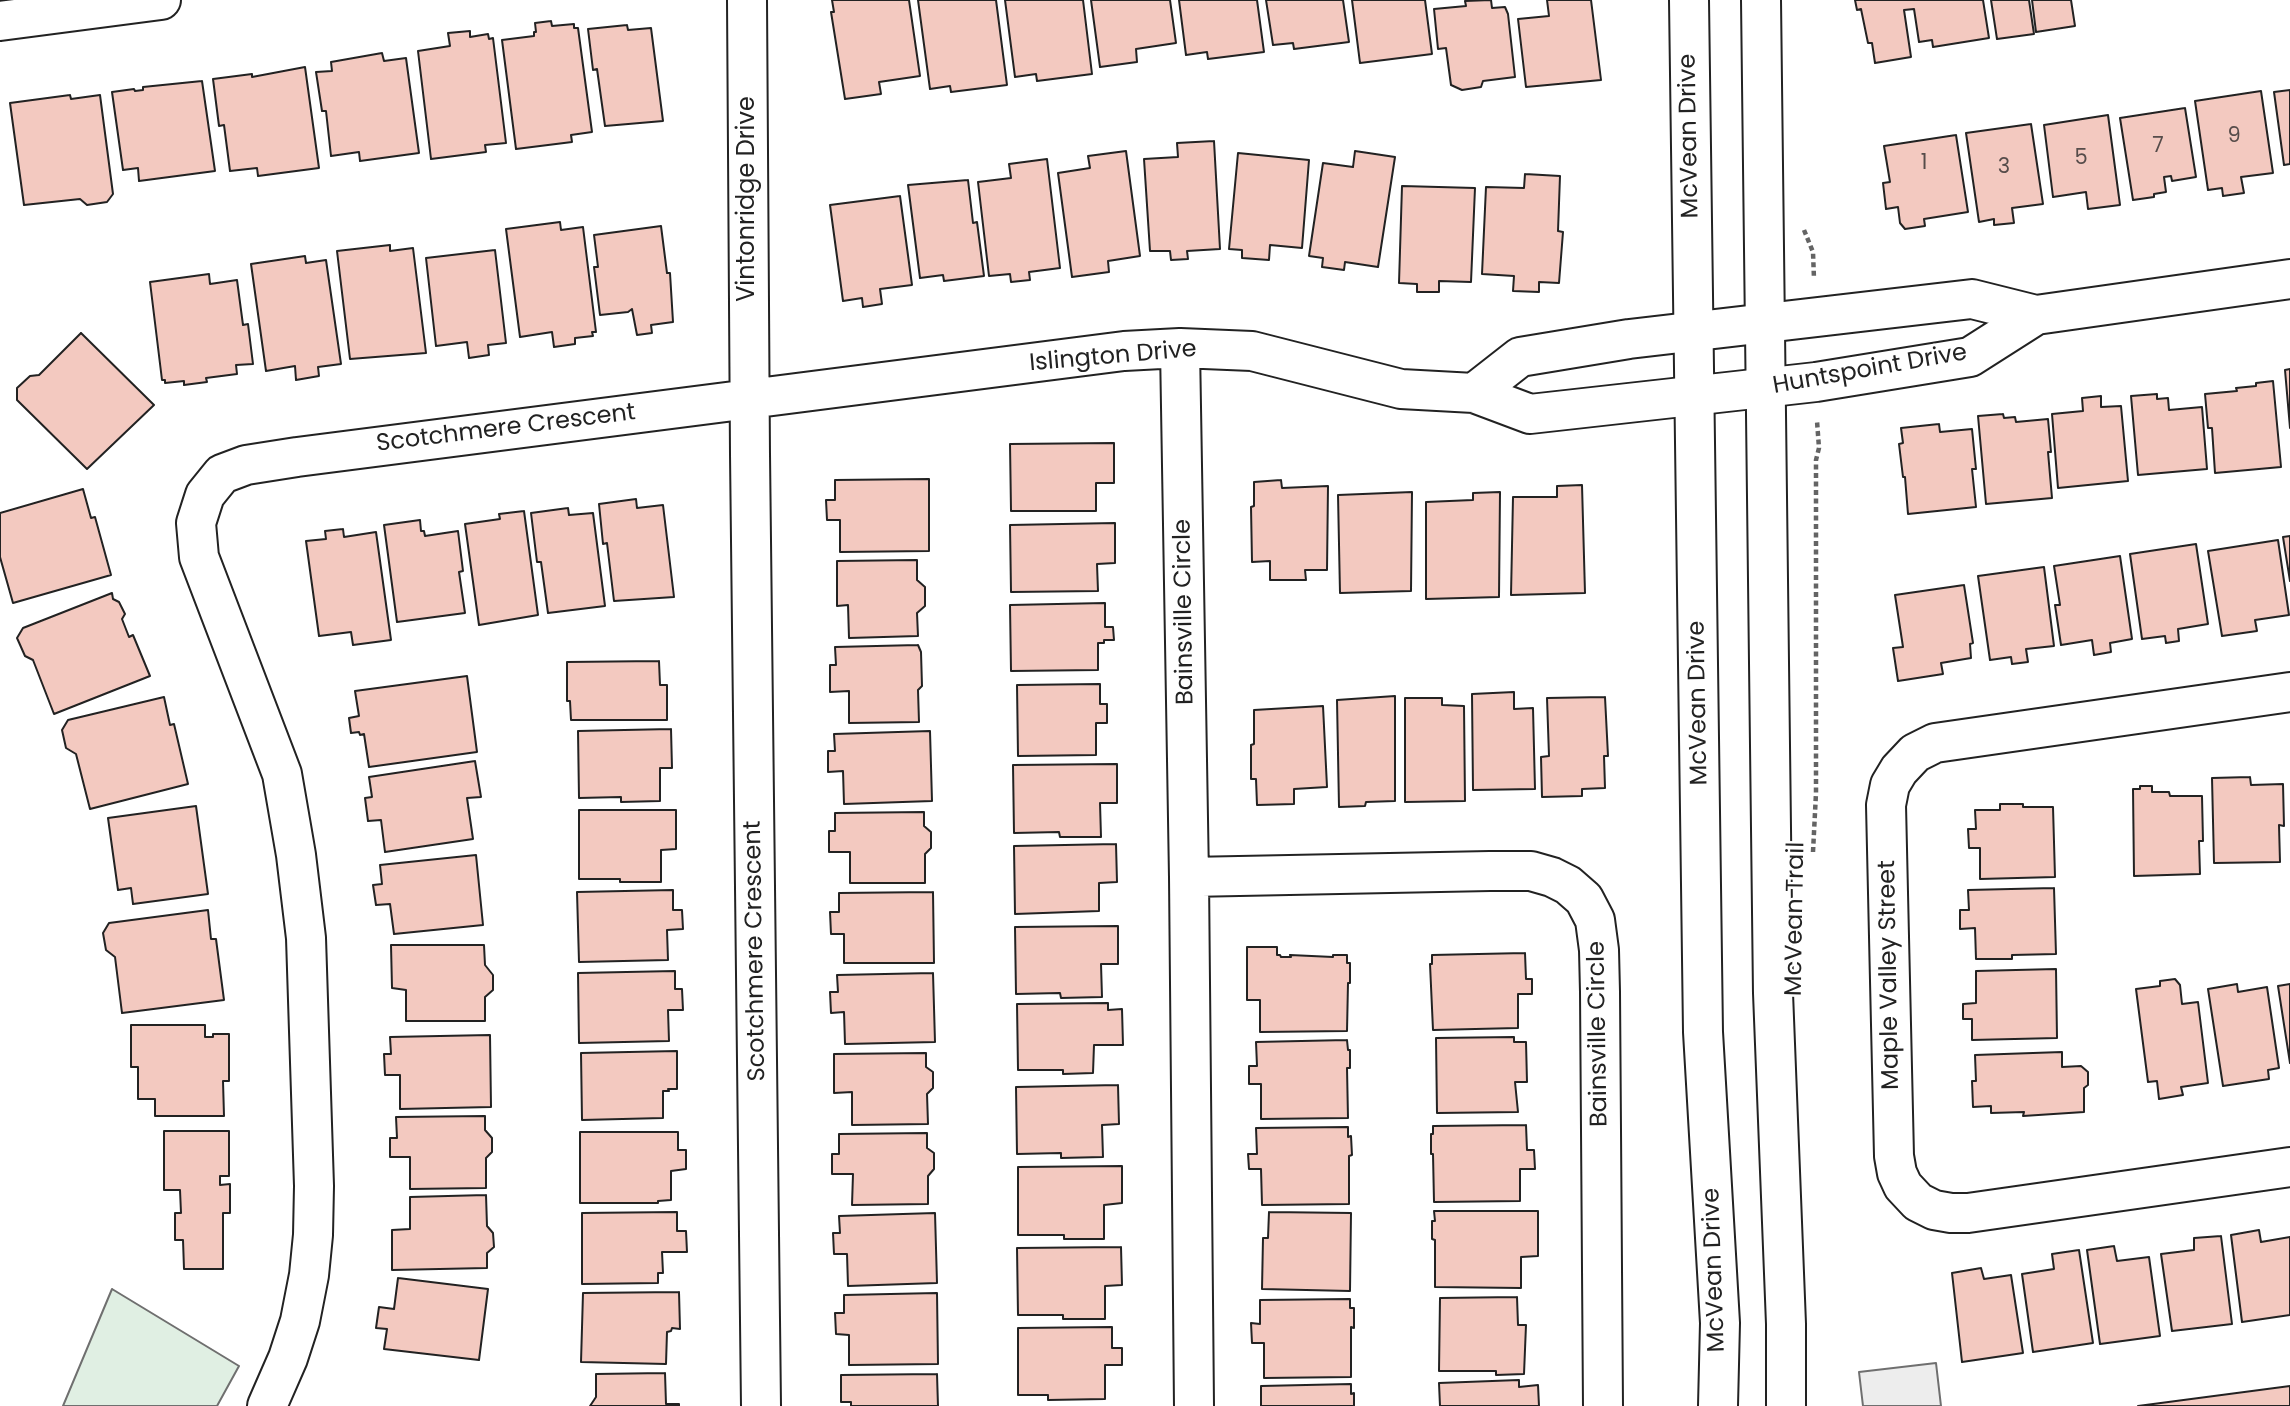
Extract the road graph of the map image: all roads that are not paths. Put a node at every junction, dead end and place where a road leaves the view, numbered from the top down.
1 (161, 0) edge
2 (747, 0) edge
3 (1689, 0) edge
4 (1761, 0) edge
5 (0, 22) edge
6 (2290, 279) edge
7 (2036, 315) junction
8 (1765, 324) junction
9 (1693, 332) junction
10 (1180, 348) junction
11 (1765, 387) junction
12 (1474, 393) junction
13 (1694, 395) junction
14 (749, 398) junction
15 (2290, 692) edge
16 (1189, 877) junction
17 (2290, 1167) edge
18 (267, 1406) edge
19 (761, 1406) edge
20 (1194, 1406) edge
21 (1603, 1406) edge
22 (1718, 1406) edge
23 (1786, 1406) edge

1 - 5 street
2 - 14 street, Vintonridge Drive
3 - 9 street, McVean Drive
4 - 8 street
6 - 7 street, Huntspoint Drive
7 - 8 street, Huntspoint Drive
7 - 11 street, Huntspoint Drive
8 - 9 street, Huntspoint Drive
8 - 11 street
9 - 12 street
9 - 13 street, McVean Drive
10 - 12 street, Islington Drive
10 - 14 street, Islington Drive
10 - 16 street, Bainsville Circle
11 - 13 street, Huntspoint Drive
11 - 23 street
12 - 13 street, Islington Drive
13 - 22 street, McVean Drive
14 - 18 street, Scotchmere Crescent
14 - 19 street, Scotchmere Crescent
15 - 17 street, Maple Valley Street
16 - 20 street, Bainsville Circle
16 - 21 street, Bainsville Circle

